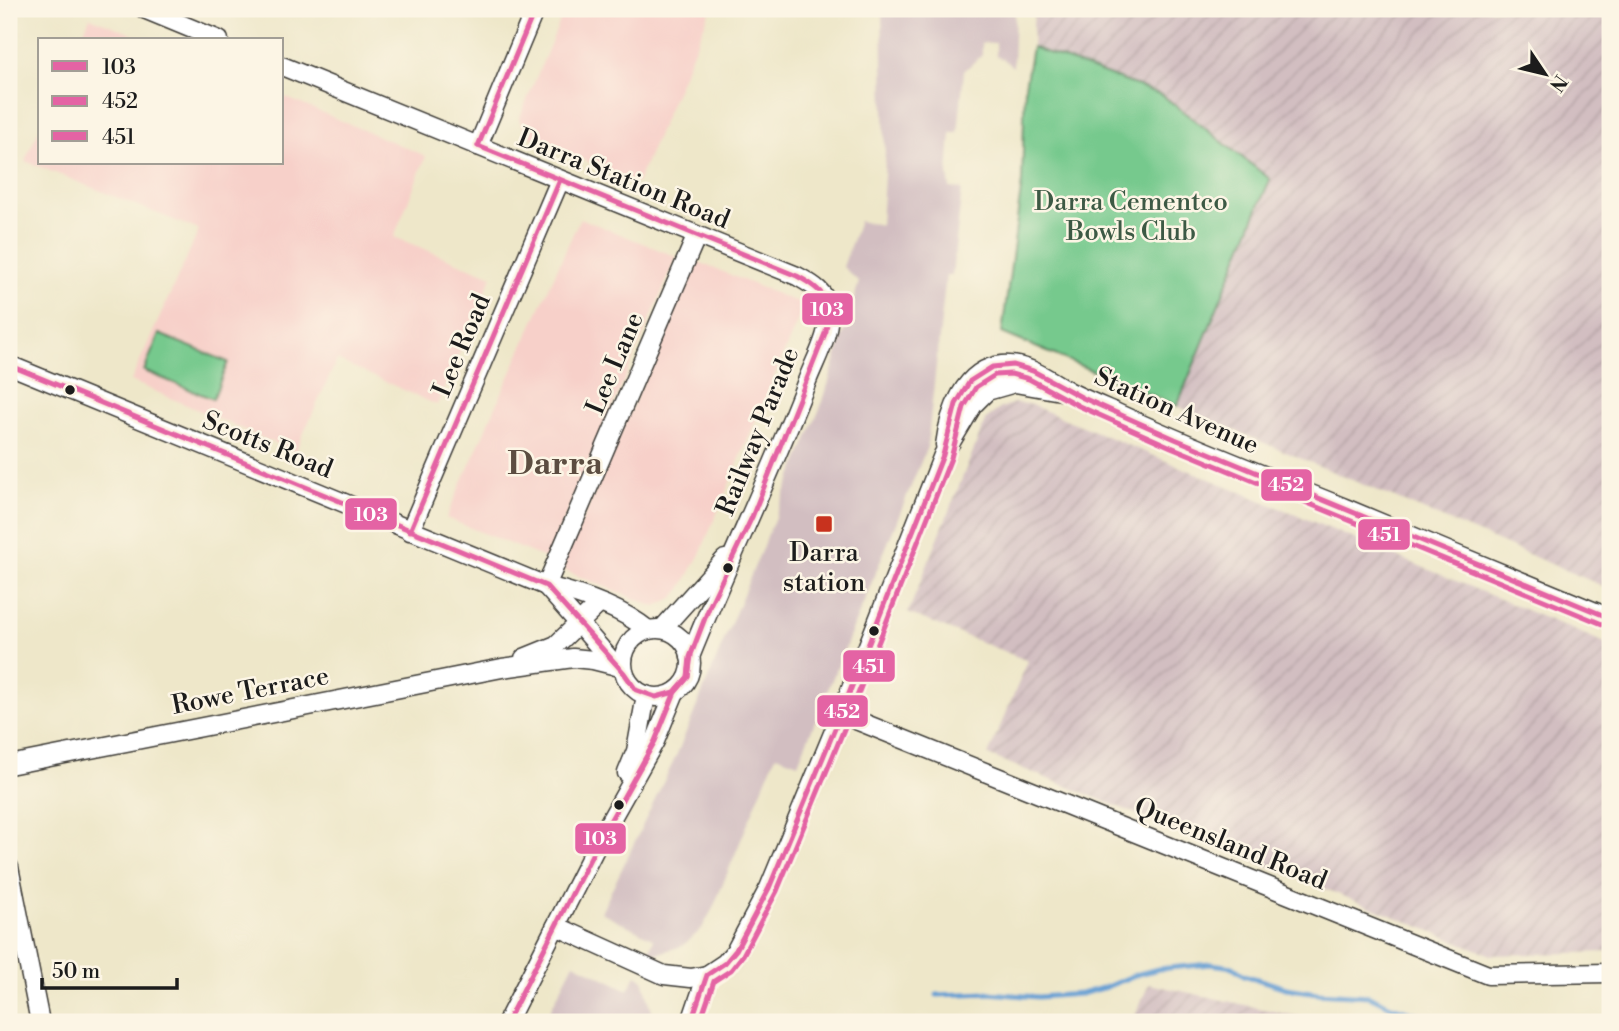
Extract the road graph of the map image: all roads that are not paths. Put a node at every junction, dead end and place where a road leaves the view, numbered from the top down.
1 (144, 9) edge
2 (535, 9) edge
3 (214, 38) edge
4 (284, 67) edge
5 (478, 146) junction
6 (560, 180) junction
7 (696, 237) junction
8 (825, 297) joint
9 (9, 365) edge
10 (1072, 393) junction
11 (943, 456) junction
12 (410, 531) junction
13 (739, 543) junction
14 (546, 586) junction
15 (599, 604) junction
16 (1610, 618) edge
17 (580, 623) junction
18 (655, 630) junction
19 (690, 657) junction
20 (502, 668) junction
21 (620, 670) junction
22 (675, 692) junction
23 (646, 695) junction
24 (841, 714) junction
25 (9, 765) edge
26 (601, 837) junction
27 (9, 867) edge
28 (556, 926) junction
29 (1610, 973) edge
30 (706, 975) junction
31 (40, 1022) edge
32 (507, 1022) edge
33 (691, 1022) edge

1 - 3 street
2 - 5 street
4 - 5 street, Darra Station Road
5 - 6 street, Darra Station Road
6 - 7 street, Darra Station Road
6 - 12 street, Lee Road
7 - 8 street, Darra Station Road
7 - 14 street, Lee Lane
8 - 13 street, Railway Parade
9 - 12 street, Scotts Road
10 - 11 street, Station Avenue
10 - 11 street, Station Avenue
10 - 16 street, Station Avenue
11 - 24 street
12 - 14 street, Scotts Road
13 - 18 street, Railway Parade
13 - 19 street, Railway Parade
14 - 15 street, Scotts Road
14 - 17 street, Scotts Road
15 - 17 street, Rowe Terrace
15 - 18 street, Scotts Road
17 - 20 street, Rowe Terrace
17 - 21 street, Scotts Road
18 - 19 street
18 - 21 street
19 - 22 street
20 - 21 street, Rowe Terrace
20 - 25 street, Rowe Terrace
21 - 23 street
22 - 23 street
22 - 26 street
23 - 26 street
24 - 29 street, Queensland Road
24 - 30 street
26 - 28 street
27 - 31 street
28 - 30 street
28 - 32 street
30 - 33 street

